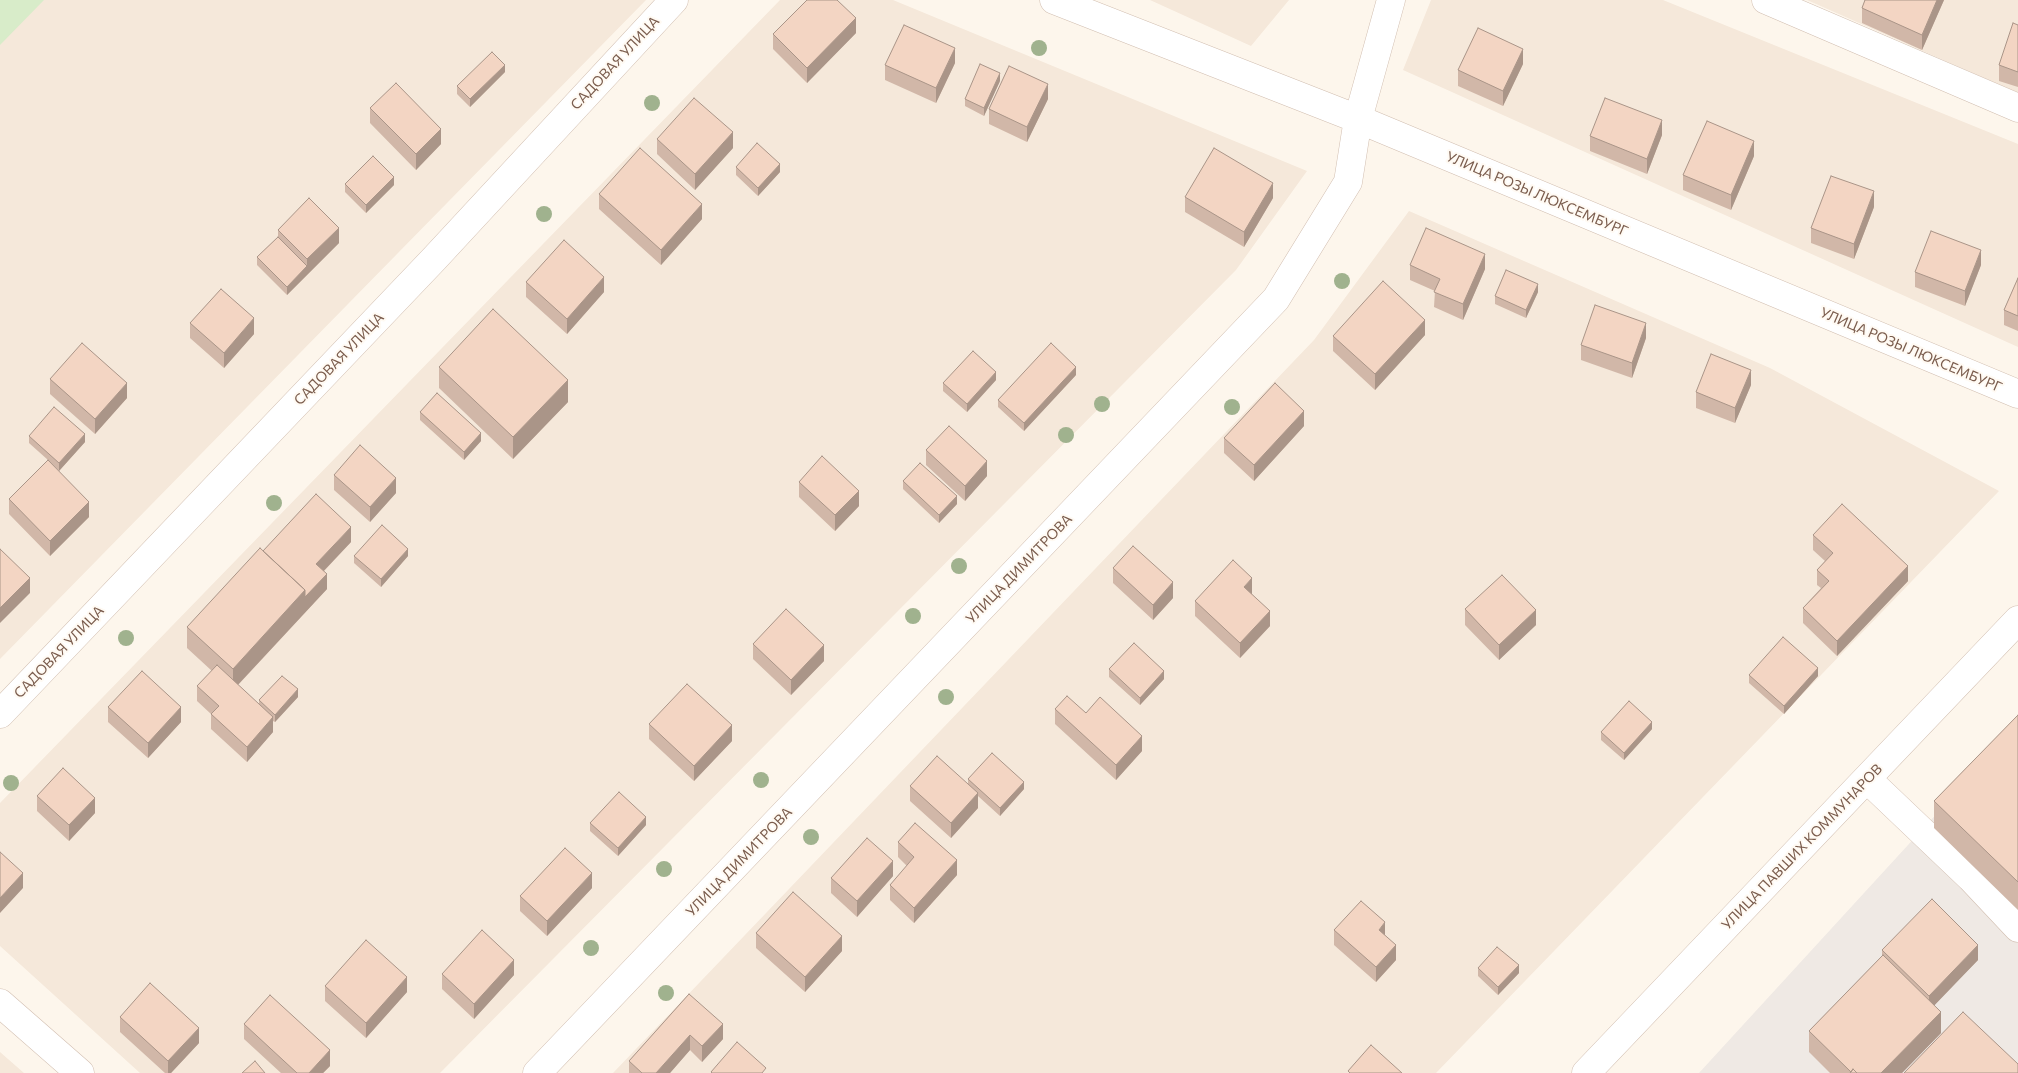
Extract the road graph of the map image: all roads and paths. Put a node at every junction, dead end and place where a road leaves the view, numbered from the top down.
1 (674, 0) edge
2 (1054, 0) edge
3 (1391, 0) edge
4 (1766, 0) edge
5 (2018, 108) edge
6 (1358, 119) junction
7 (2018, 394) edge
8 (2018, 620) edge
9 (0, 714) edge
10 (1867, 779) junction
11 (2018, 928) edge
12 (0, 1003) edge
13 (80, 1073) edge
14 (537, 1073) edge
15 (1586, 1073) edge

1 - 9 street, САДОВАЯ УЛИЦА
2 - 6 street, УЛИЦА РОЗЫ ЛЮКСЕМБУРГ
3 - 6 street, УЛИЦА ДИМИТРОВА
4 - 5 street
6 - 7 street, УЛИЦА РОЗЫ ЛЮКСЕМБУРГ
6 - 14 street, УЛИЦА ДИМИТРОВА
8 - 10 street, УЛИЦА ПАВШИХ КОММУНАРОВ
10 - 11 street
10 - 15 street, УЛИЦА ПАВШИХ КОММУНАРОВ
12 - 13 street

